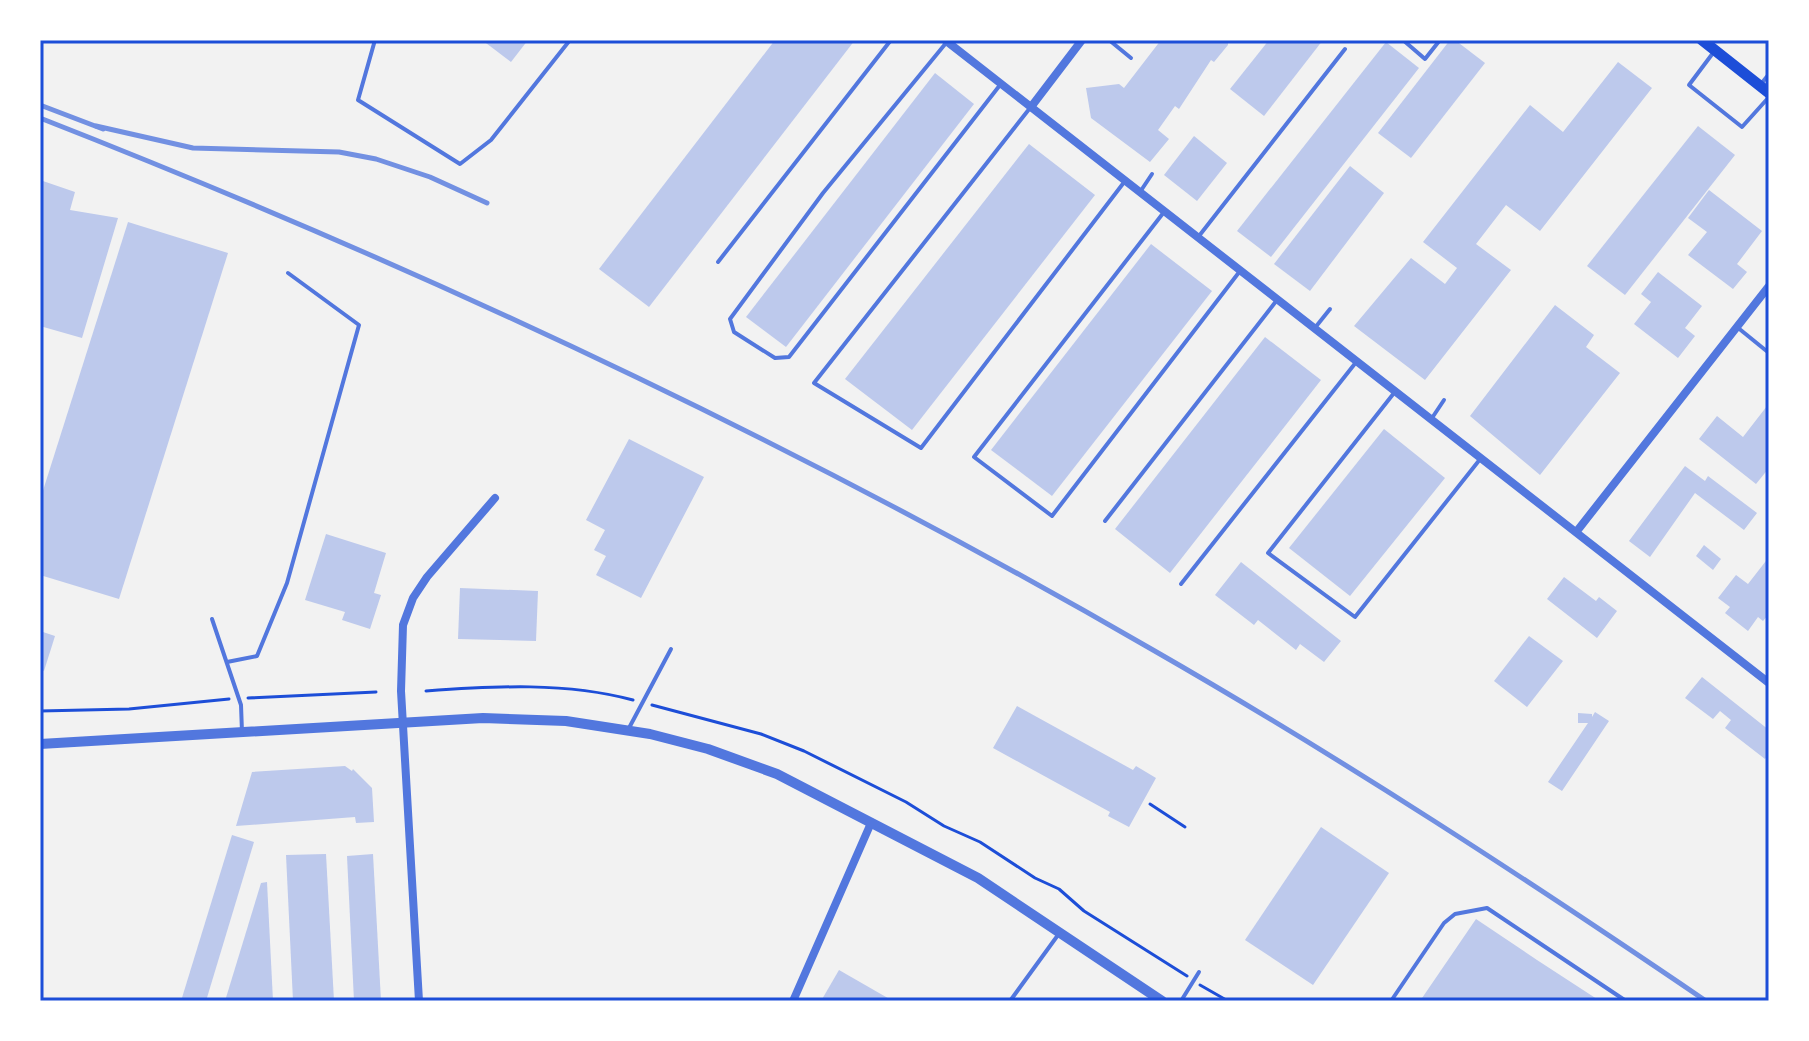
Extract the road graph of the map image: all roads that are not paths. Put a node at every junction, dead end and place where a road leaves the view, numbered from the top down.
1 (375, 40) edge
2 (570, 40) edge
3 (891, 40) edge
4 (1082, 40) edge
5 (1109, 40) edge
6 (1403, 40) edge
7 (1440, 40) edge
8 (1702, 40) edge
9 (946, 41) edge
10 (1345, 49) dead end
11 (1715, 50) junction
12 (1131, 58) dead end
13 (1769, 74) edge
14 (1002, 83) junction
15 (1766, 92) edge
16 (1031, 107) junction
17 (1152, 174) dead end
18 (1125, 181) junction
19 (1139, 193) junction
20 (1164, 212) junction
21 (1198, 238) junction
22 (718, 262) dead end
23 (1240, 271) junction
24 (288, 273) dead end
25 (1769, 286) edge
26 (1277, 300) junction
27 (1330, 309) dead end
28 (1737, 327) junction
29 (1314, 329) junction
30 (1769, 353) edge
31 (1357, 361) junction
32 (1395, 391) junction
33 (1444, 400) dead end
34 (1431, 419) junction
35 (1481, 458) junction
36 (495, 498) dead end
37 (1105, 521) dead end
38 (1577, 531) junction
39 (1181, 584) dead end
40 (212, 619) dead end
41 (671, 649) dead end
42 (227, 662) junction
43 (1769, 683) edge
44 (403, 724) junction
45 (627, 730) junction
46 (242, 733) junction
47 (40, 744) edge
48 (871, 823) junction
49 (1060, 933) junction
50 (1199, 972) dead end
51 (419, 1001) edge
52 (793, 1001) edge
53 (1010, 1001) edge
54 (1162, 1001) edge
55 (1181, 1001) edge
56 (1391, 1001) edge
57 (1626, 1001) edge

1 - 2 lane
3 - 22 lane
4 - 16 street
5 - 12 lane
6 - 7 lane
8 - 11 main road
9 - 14 street
9 - 14 lane
10 - 21 lane
11 - 15 main road
11 - 15 lane
13 - 15 lane
14 - 16 street
16 - 18 street
16 - 18 lane
17 - 19 lane
18 - 19 street
19 - 20 street
20 - 21 street
20 - 23 lane
21 - 23 street
23 - 26 street
24 - 42 lane
25 - 28 street
26 - 29 street
26 - 37 lane
27 - 29 lane
28 - 30 lane
28 - 38 street
29 - 31 street
31 - 32 street
31 - 39 lane
32 - 34 street
32 - 35 lane
33 - 34 lane
34 - 35 street
35 - 38 street
36 - 44 street
38 - 43 street
40 - 42 lane
41 - 45 lane
42 - 46 lane
44 - 45 street
44 - 46 street
44 - 51 street
45 - 48 street
46 - 47 street
48 - 49 street
48 - 52 street
49 - 53 lane
49 - 54 street
50 - 55 lane
56 - 57 lane

